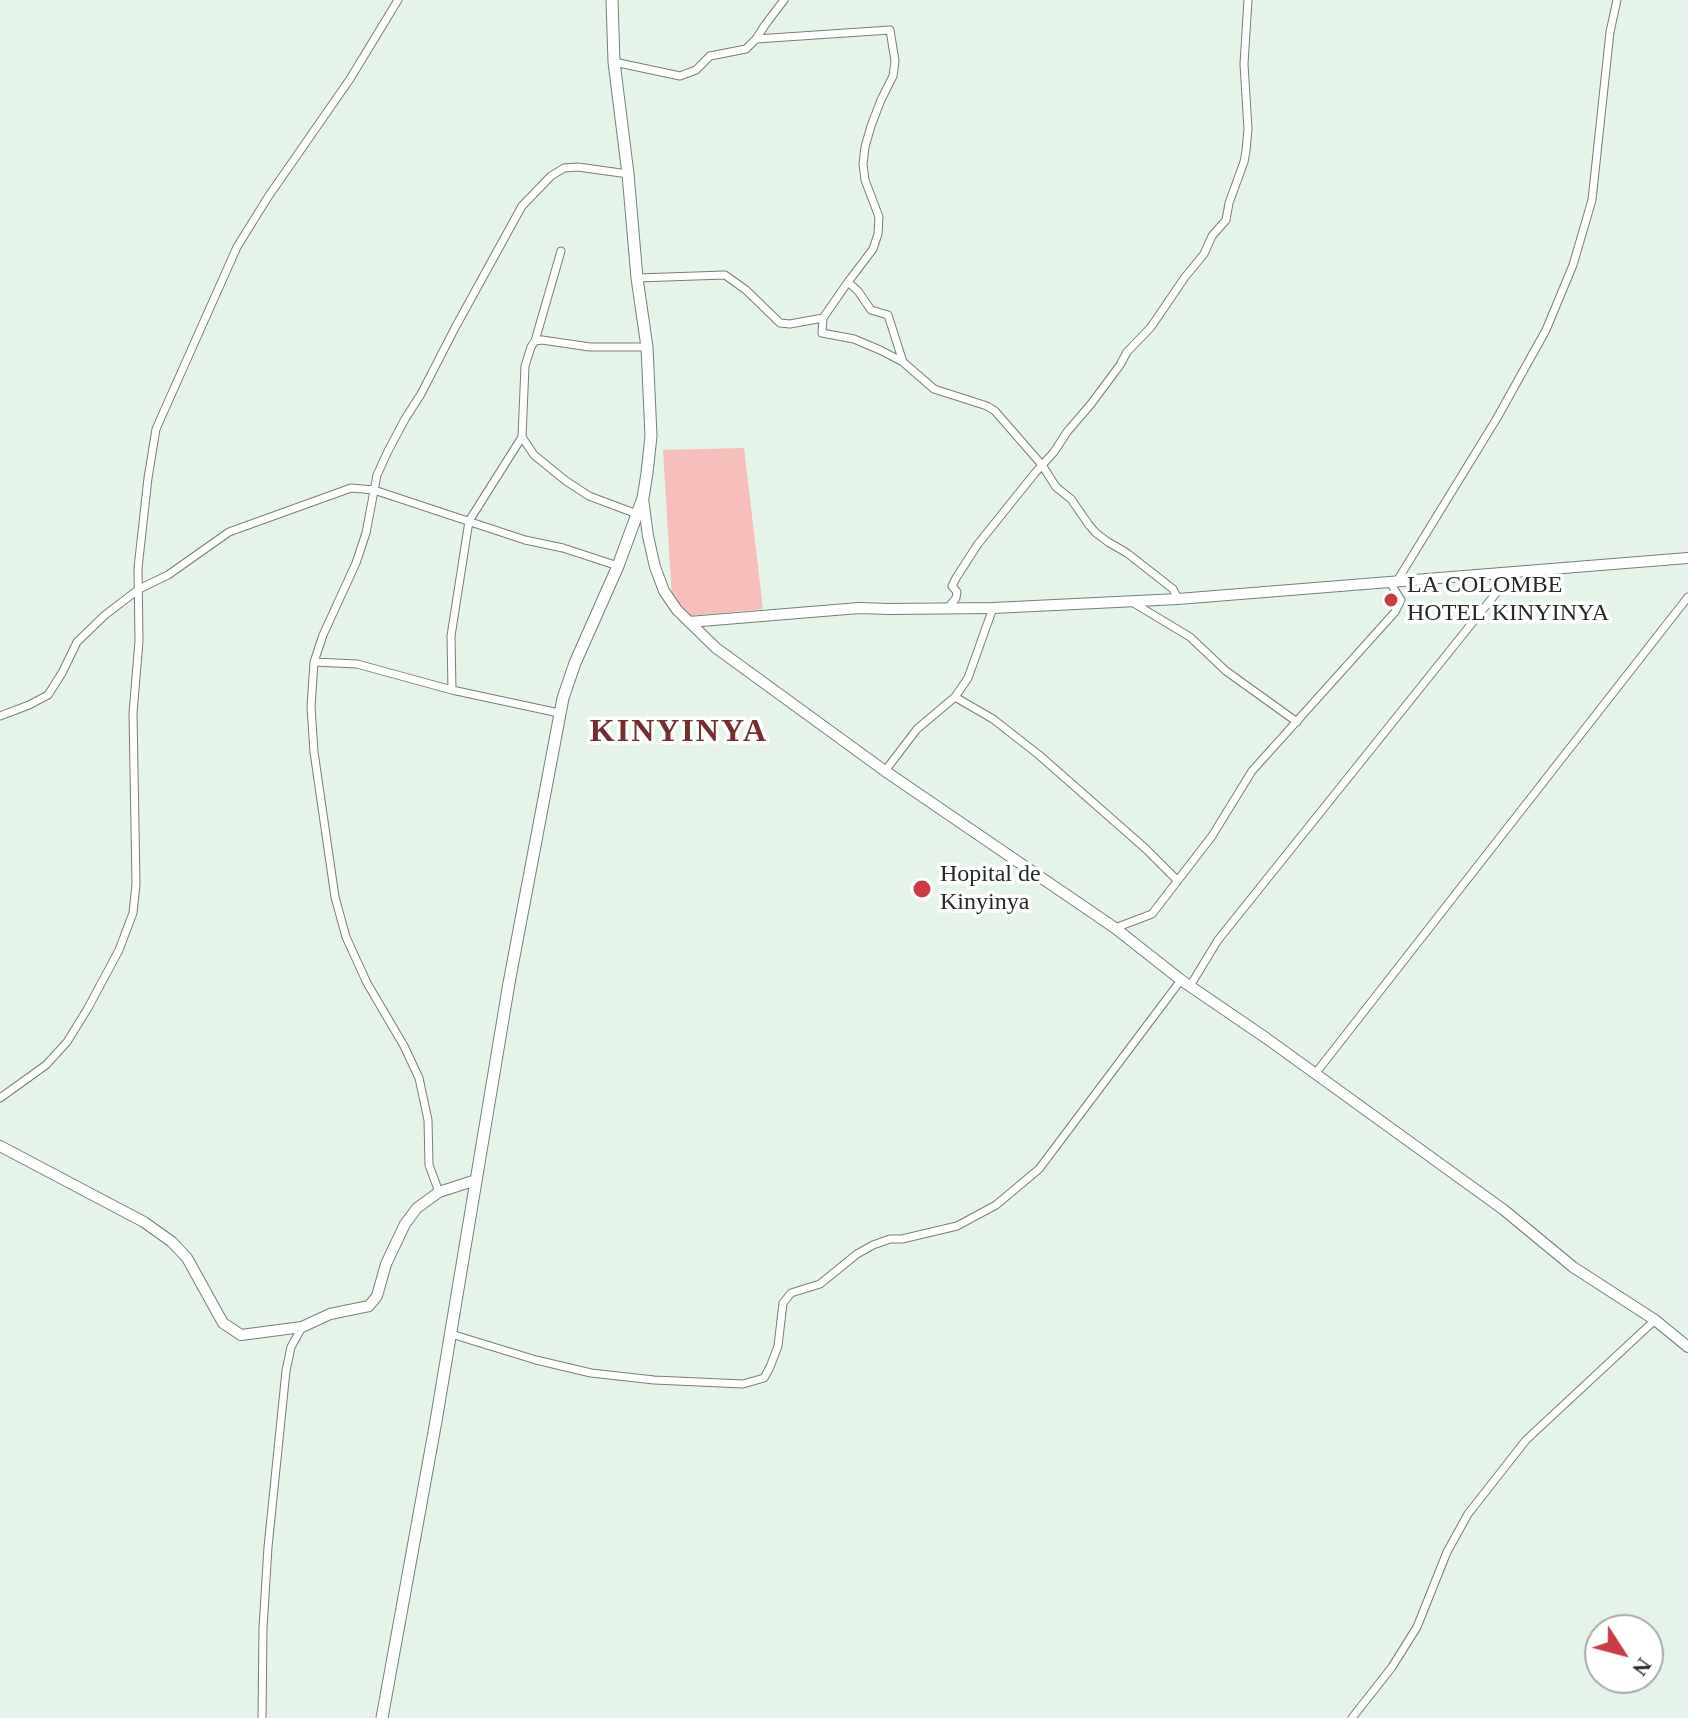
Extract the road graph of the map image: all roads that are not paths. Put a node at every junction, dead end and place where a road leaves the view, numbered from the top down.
1 (398, 0) edge
2 (612, 0) edge
3 (784, 0) edge
4 (1248, 0) edge
5 (1617, 0) edge
6 (756, 39) junction
7 (614, 62) junction
8 (628, 174) junction
9 (561, 251) dead end
10 (637, 278) junction
11 (848, 282) junction
12 (823, 318) junction
13 (535, 341) junction
14 (647, 347) junction
15 (903, 362) junction
16 (522, 437) junction
17 (1042, 465) junction
18 (374, 490) junction
19 (643, 498) junction
20 (637, 514) junction
21 (469, 521) junction
22 (1688, 558) edge
23 (618, 566) junction
24 (1513, 572) junction
25 (1393, 581) junction
26 (139, 589) junction
27 (1688, 597) edge
28 (1178, 599) junction
29 (1132, 602) junction
30 (948, 608) junction
31 (993, 608) junction
32 (689, 622) junction
33 (314, 662) junction
34 (452, 690) junction
35 (955, 697) junction
36 (559, 713) junction
37 (0, 716) edge
38 (1297, 722) junction
39 (885, 771) junction
40 (1177, 880) junction
41 (1115, 928) junction
42 (1185, 983) junction
43 (1315, 1074) junction
44 (0, 1098) edge
45 (0, 1146) edge
46 (476, 1180) junction
47 (439, 1192) junction
48 (1655, 1320) junction
49 (302, 1327) junction
50 (451, 1334) junction
51 (1688, 1347) edge
52 (262, 1718) edge
53 (382, 1718) edge
54 (1352, 1718) edge

1 - 26 street
2 - 7 main road
3 - 6 street
4 - 17 street
5 - 25 street
6 - 7 street
6 - 11 street
7 - 8 main road
8 - 10 main road
8 - 18 street
9 - 13 street
10 - 12 street
10 - 14 main road
11 - 12 street
11 - 15 street
12 - 15 street
13 - 14 street
13 - 16 street
14 - 19 main road
15 - 17 street
16 - 20 street
16 - 21 street
17 - 28 street
17 - 30 street
18 - 21 street
18 - 26 street
18 - 33 street
19 - 20 main road
19 - 32 main road
20 - 23 main road
21 - 23 street
21 - 34 street
22 - 24 main road
23 - 36 main road
24 - 25 main road
24 - 42 street
25 - 28 main road
25 - 38 street
26 - 37 street
26 - 44 street
27 - 43 street
28 - 29 main road
29 - 31 main road
29 - 38 street
30 - 31 main road
30 - 32 main road
31 - 35 street
32 - 39 main road
33 - 34 street
33 - 47 street
34 - 36 street
35 - 39 street
35 - 40 street
36 - 46 main road
38 - 40 street
39 - 41 main road
40 - 41 street
41 - 42 main road
42 - 43 main road
42 - 50 street
43 - 48 main road
45 - 49 main road
46 - 47 main road
46 - 50 main road
47 - 49 main road
48 - 51 main road
48 - 54 street
49 - 52 street
50 - 53 main road

